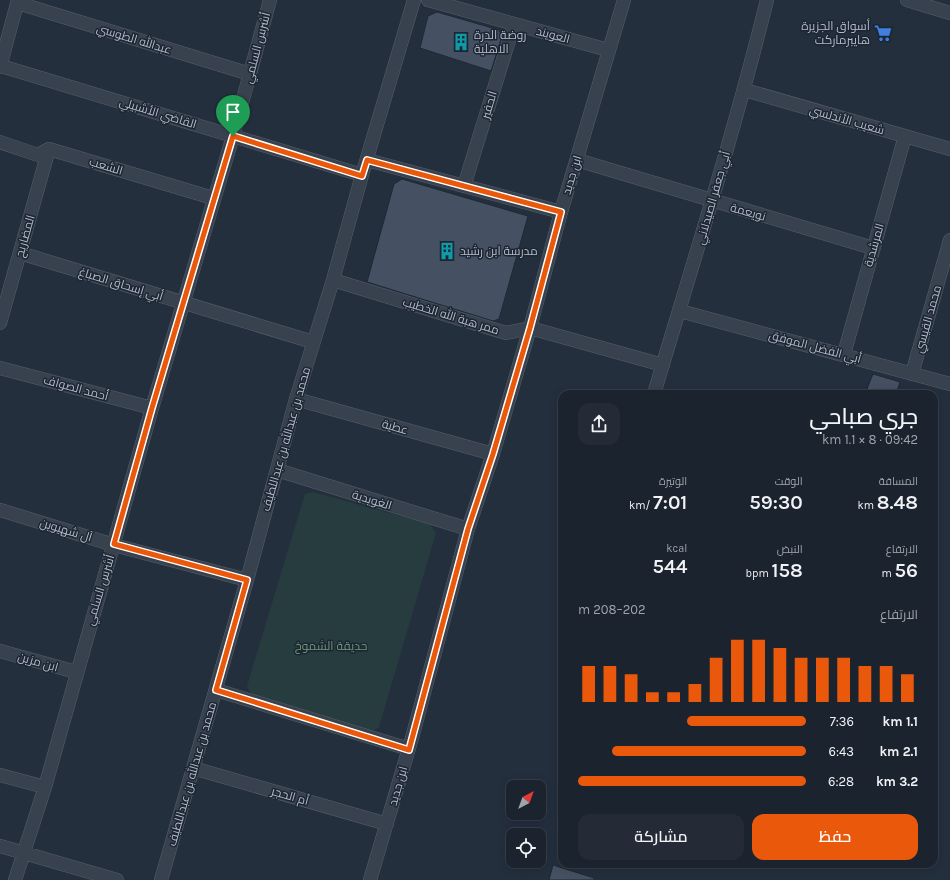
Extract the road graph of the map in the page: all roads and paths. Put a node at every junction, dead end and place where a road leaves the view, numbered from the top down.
1 (270, 0) edge
2 (414, 0) edge
3 (428, 0) edge
4 (624, 0) edge
5 (767, 0) edge
6 (907, 0) edge
7 (18, 2) edge
8 (950, 13) edge
9 (514, 24) junction
10 (608, 50) junction
11 (0, 67) edge
12 (250, 74) junction
13 (745, 90) junction
14 (233, 136) junction
15 (905, 136) junction
16 (0, 142) edge
17 (49, 149) junction
18 (950, 149) edge
19 (367, 160) junction
20 (577, 160) junction
21 (362, 176) junction
22 (464, 186) junction
23 (213, 198) junction
24 (712, 201) junction
25 (561, 212) junction
26 (950, 240) edge
27 (873, 248) junction
28 (20, 253) junction
29 (333, 280) junction
30 (183, 304) junction
31 (680, 311) junction
32 (0, 323) edge
33 (530, 328) junction
34 (313, 342) junction
35 (844, 354) junction
36 (663, 365) junction
37 (0, 368) edge
38 (912, 374) junction
39 (950, 384) edge
40 (655, 390) edge
41 (296, 399) junction
42 (152, 408) junction
43 (493, 454) junction
44 (277, 470) junction
45 (0, 510) edge
46 (468, 529) junction
47 (114, 544) junction
48 (247, 580) junction
49 (0, 651) edge
50 (76, 672) junction
51 (216, 690) junction
52 (409, 750) junction
53 (193, 768) junction
54 (0, 775) edge
55 (45, 787) junction
56 (387, 824) junction
57 (0, 846) edge
58 (24, 853) junction
59 (15, 880) edge
60 (117, 880) edge
61 (162, 880) edge
62 (370, 880) edge

1 - 12 street, أشرس السلمي
2 - 19 street, محمد بن عبدالله بن عبداللطيف
3 - 9 street, العويند
4 - 10 street, ابن جديد
5 - 13 street, أبي جعفر الصيدلاني
6 - 8 street
7 - 11 street
7 - 12 street, عبدالله الطوسي
9 - 10 street, العويند
9 - 22 street, الحفير
10 - 20 street, ابن جديد
11 - 14 street, القاضي الأشبيلي
12 - 14 street, أشرس السلمي
13 - 15 street, شعيب الأندلسي
13 - 24 street, أبي جعفر الصيدلاني
14 - 21 street, القاضي الأشبيلي
14 - 23 street, أشرس السلمي
15 - 18 street, شعيب الأندلسي
15 - 27 street, المرشدية
16 - 17 street, الشعب
17 - 23 street, الشعب
17 - 28 street, المضاريح
19 - 21 street, محمد بن عبدالله بن عبداللطيف
19 - 22 street
20 - 24 street, نويعمة
20 - 25 street, ابن جديد
21 - 29 street, محمد بن عبدالله بن عبداللطيف
22 - 25 street
23 - 30 street, أشرس السلمي
24 - 27 street, نويعمة
24 - 31 street, أبي جعفر الصيدلاني
25 - 33 street, ابن جديد
26 - 38 street, محمد القيسي
27 - 35 street, المرشدية
28 - 30 street, أبي إسحاق الصباغ
28 - 32 street, المضاريح
29 - 33 street, ممر هبة الله الخطيب
29 - 34 street, محمد بن عبدالله بن عبداللطيف
30 - 34 street, أبي إسحاق الصباغ
30 - 42 street, أشرس السلمي
31 - 35 street, أبي الفضل الموفق
31 - 36 street, أبي جعفر الصيدلاني
33 - 36 street, ممر هبة الله الخطيب
33 - 43 street, ابن جديد
34 - 41 street, محمد بن عبدالله بن عبداللطيف
35 - 38 street, أبي الفضل الموفق
36 - 40 street, أبي جعفر الصيدلاني
37 - 42 street, أحمد الصواف
38 - 39 street, أبي الفضل الموفق
41 - 43 street, عطية
41 - 44 street, محمد بن عبدالله بن عبداللطيف
42 - 47 street, أشرس السلمي
43 - 46 street, ابن جديد
44 - 46 street, الغويدية
44 - 48 street, محمد بن عبدالله بن عبداللطيف
45 - 47 street, آل شهيوين
46 - 52 street, ابن جديد
47 - 48 street, آل شهيوين
47 - 50 street, أشرس السلمي
48 - 51 street, محمد بن عبدالله بن عبداللطيف
49 - 50 street, ابن مزين
50 - 55 street, أشرس السلمي
51 - 52 street
51 - 53 street, محمد بن عبدالله بن عبداللطيف
52 - 56 street, ابن جديد
53 - 56 street, أم الحجر
53 - 61 street, محمد بن عبدالله بن عبداللطيف
54 - 55 street
55 - 58 street, أشرس السلمي
56 - 62 street, ابن جديد
57 - 58 street
58 - 59 street, أشرس السلمي
58 - 60 street

